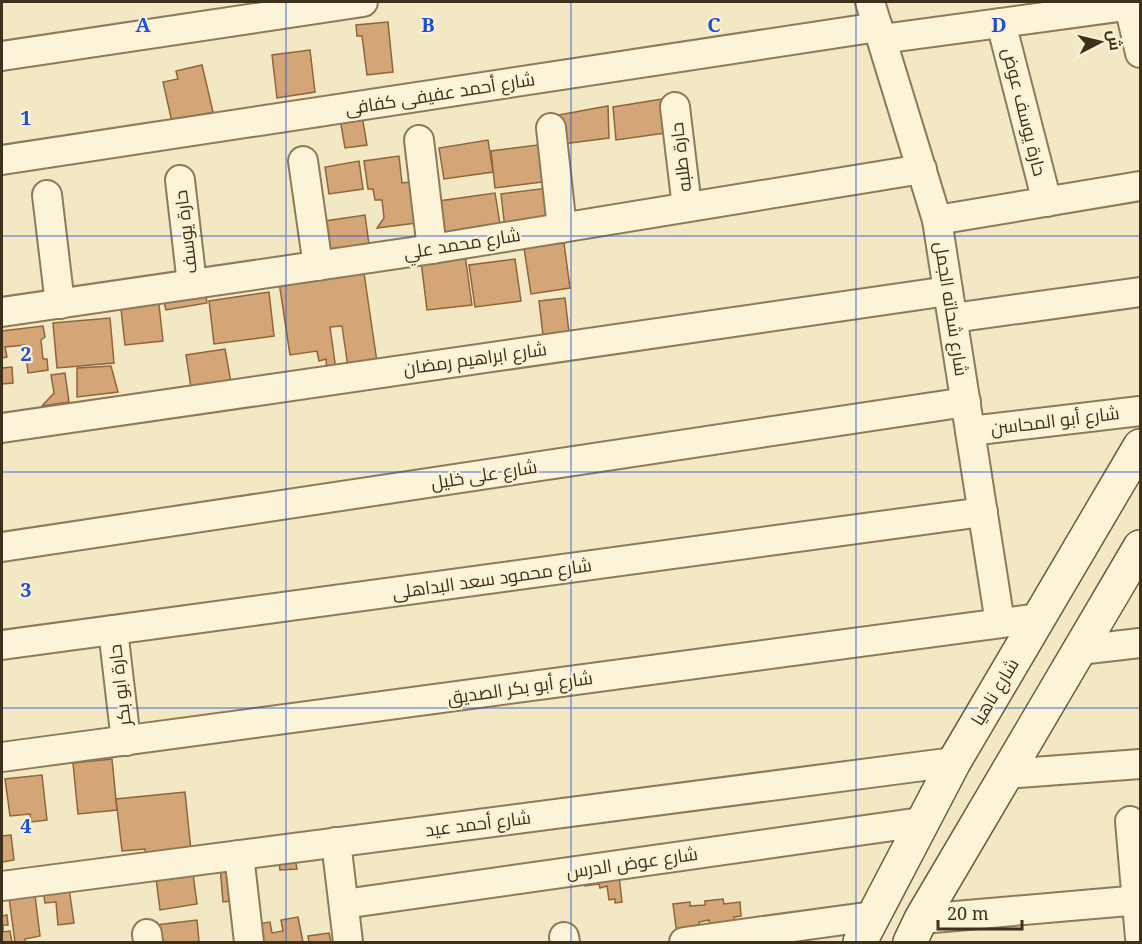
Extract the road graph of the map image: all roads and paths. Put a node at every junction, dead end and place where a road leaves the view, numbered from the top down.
1 (363, 2) edge
2 (1135, 5) edge
3 (877, 23) edge
4 (1001, 23) junction
5 (1140, 53) edge
6 (2, 56) edge
7 (675, 107) dead end
8 (551, 128) dead end
9 (419, 140) dead end
10 (2, 160) edge
11 (303, 161) dead end
12 (922, 169) junction
13 (180, 180) dead end
14 (1140, 186) edge
15 (47, 195) dead end
16 (1047, 202) junction
17 (687, 207) junction
18 (937, 220) junction
19 (562, 228) junction
20 (432, 249) junction
21 (318, 266) junction
22 (192, 284) junction
23 (1140, 292) edge
24 (60, 304) junction
25 (950, 304) junction
26 (2, 312) edge
27 (966, 402) junction
28 (1140, 411) edge
29 (2, 428) edge
30 (970, 431) junction
31 (1140, 446) edge
32 (983, 512) junction
33 (2, 547) edge
34 (1140, 547) edge
35 (1021, 628) junction
36 (113, 630) junction
37 (1140, 643) edge
38 (2, 645) edge
39 (1074, 659) junction
40 (126, 741) junction
41 (2, 757) edge
42 (954, 762) junction
43 (1140, 764) edge
44 (1006, 774) junction
45 (1130, 821) dead end
46 (921, 822) junction
47 (336, 842) junction
48 (239, 855) junction
49 (2, 886) edge
50 (1139, 900) edge
51 (344, 904) junction
52 (867, 929) edge
53 (916, 931) edge
54 (1140, 938) edge
55 (249, 942) edge
56 (348, 942) edge
57 (684, 942) edge

1 - 6 street
2 - 4 street, شارع أحمد عفيفى كفافى
2 - 5 street
3 - 4 street, شارع أحمد عفيفى كفافى
3 - 10 street, شارع أحمد عفيفى كفافى
3 - 12 street, شارع شحاته الجمل
4 - 16 street, حارة يوسف عوض
7 - 17 street, حارة طلبه
8 - 19 street
9 - 20 street
11 - 21 street
12 - 17 street, شارع محمد علي
12 - 18 street, شارع شحاته الجمل
13 - 22 street, حارة يوسف
14 - 16 street
15 - 24 street
16 - 18 street
17 - 19 street, شارع محمد علي
18 - 25 street, شارع شحاته الجمل
19 - 20 street, شارع محمد علي
20 - 21 street, شارع محمد علي
21 - 22 street, شارع محمد علي
22 - 24 street, شارع محمد علي
23 - 25 street, شارع ابراهيم رمضان
24 - 26 street, شارع محمد علي
25 - 27 street, شارع شحاته الجمل
25 - 29 street, شارع ابراهيم رمضان
27 - 30 street, شارع شحاته الجمل
27 - 33 street, شارع على خليل
28 - 30 street, شارع أبو المحاسن
30 - 32 street, شارع شحاته الجمل
31 - 35 main road, شارع ناهيا
32 - 35 street, شارع شحاته الجمل
32 - 36 street, شارع محمود سعد البداهلى
34 - 39 main road
35 - 39 main road
35 - 40 street, شارع أبو بكر الصديق
35 - 42 main road, شارع ناهيا
36 - 38 street, شارع محمود سعد البداهلى
36 - 40 street, حارة ابو بكر
37 - 39 street
39 - 44 main road
40 - 41 street, شارع أبو بكر الصديق
42 - 46 main road, شارع ناهيا
42 - 47 street, شارع أحمد عيد
43 - 44 street
44 - 53 main road
45 - 50 street
46 - 51 street, شارع عوض الدرس
46 - 52 main road, شارع ناهيا
47 - 48 street, شارع أحمد عيد
47 - 51 street
48 - 49 street, شارع أحمد عيد
48 - 55 street
50 - 53 street
50 - 54 street
51 - 56 street
52 - 57 street

